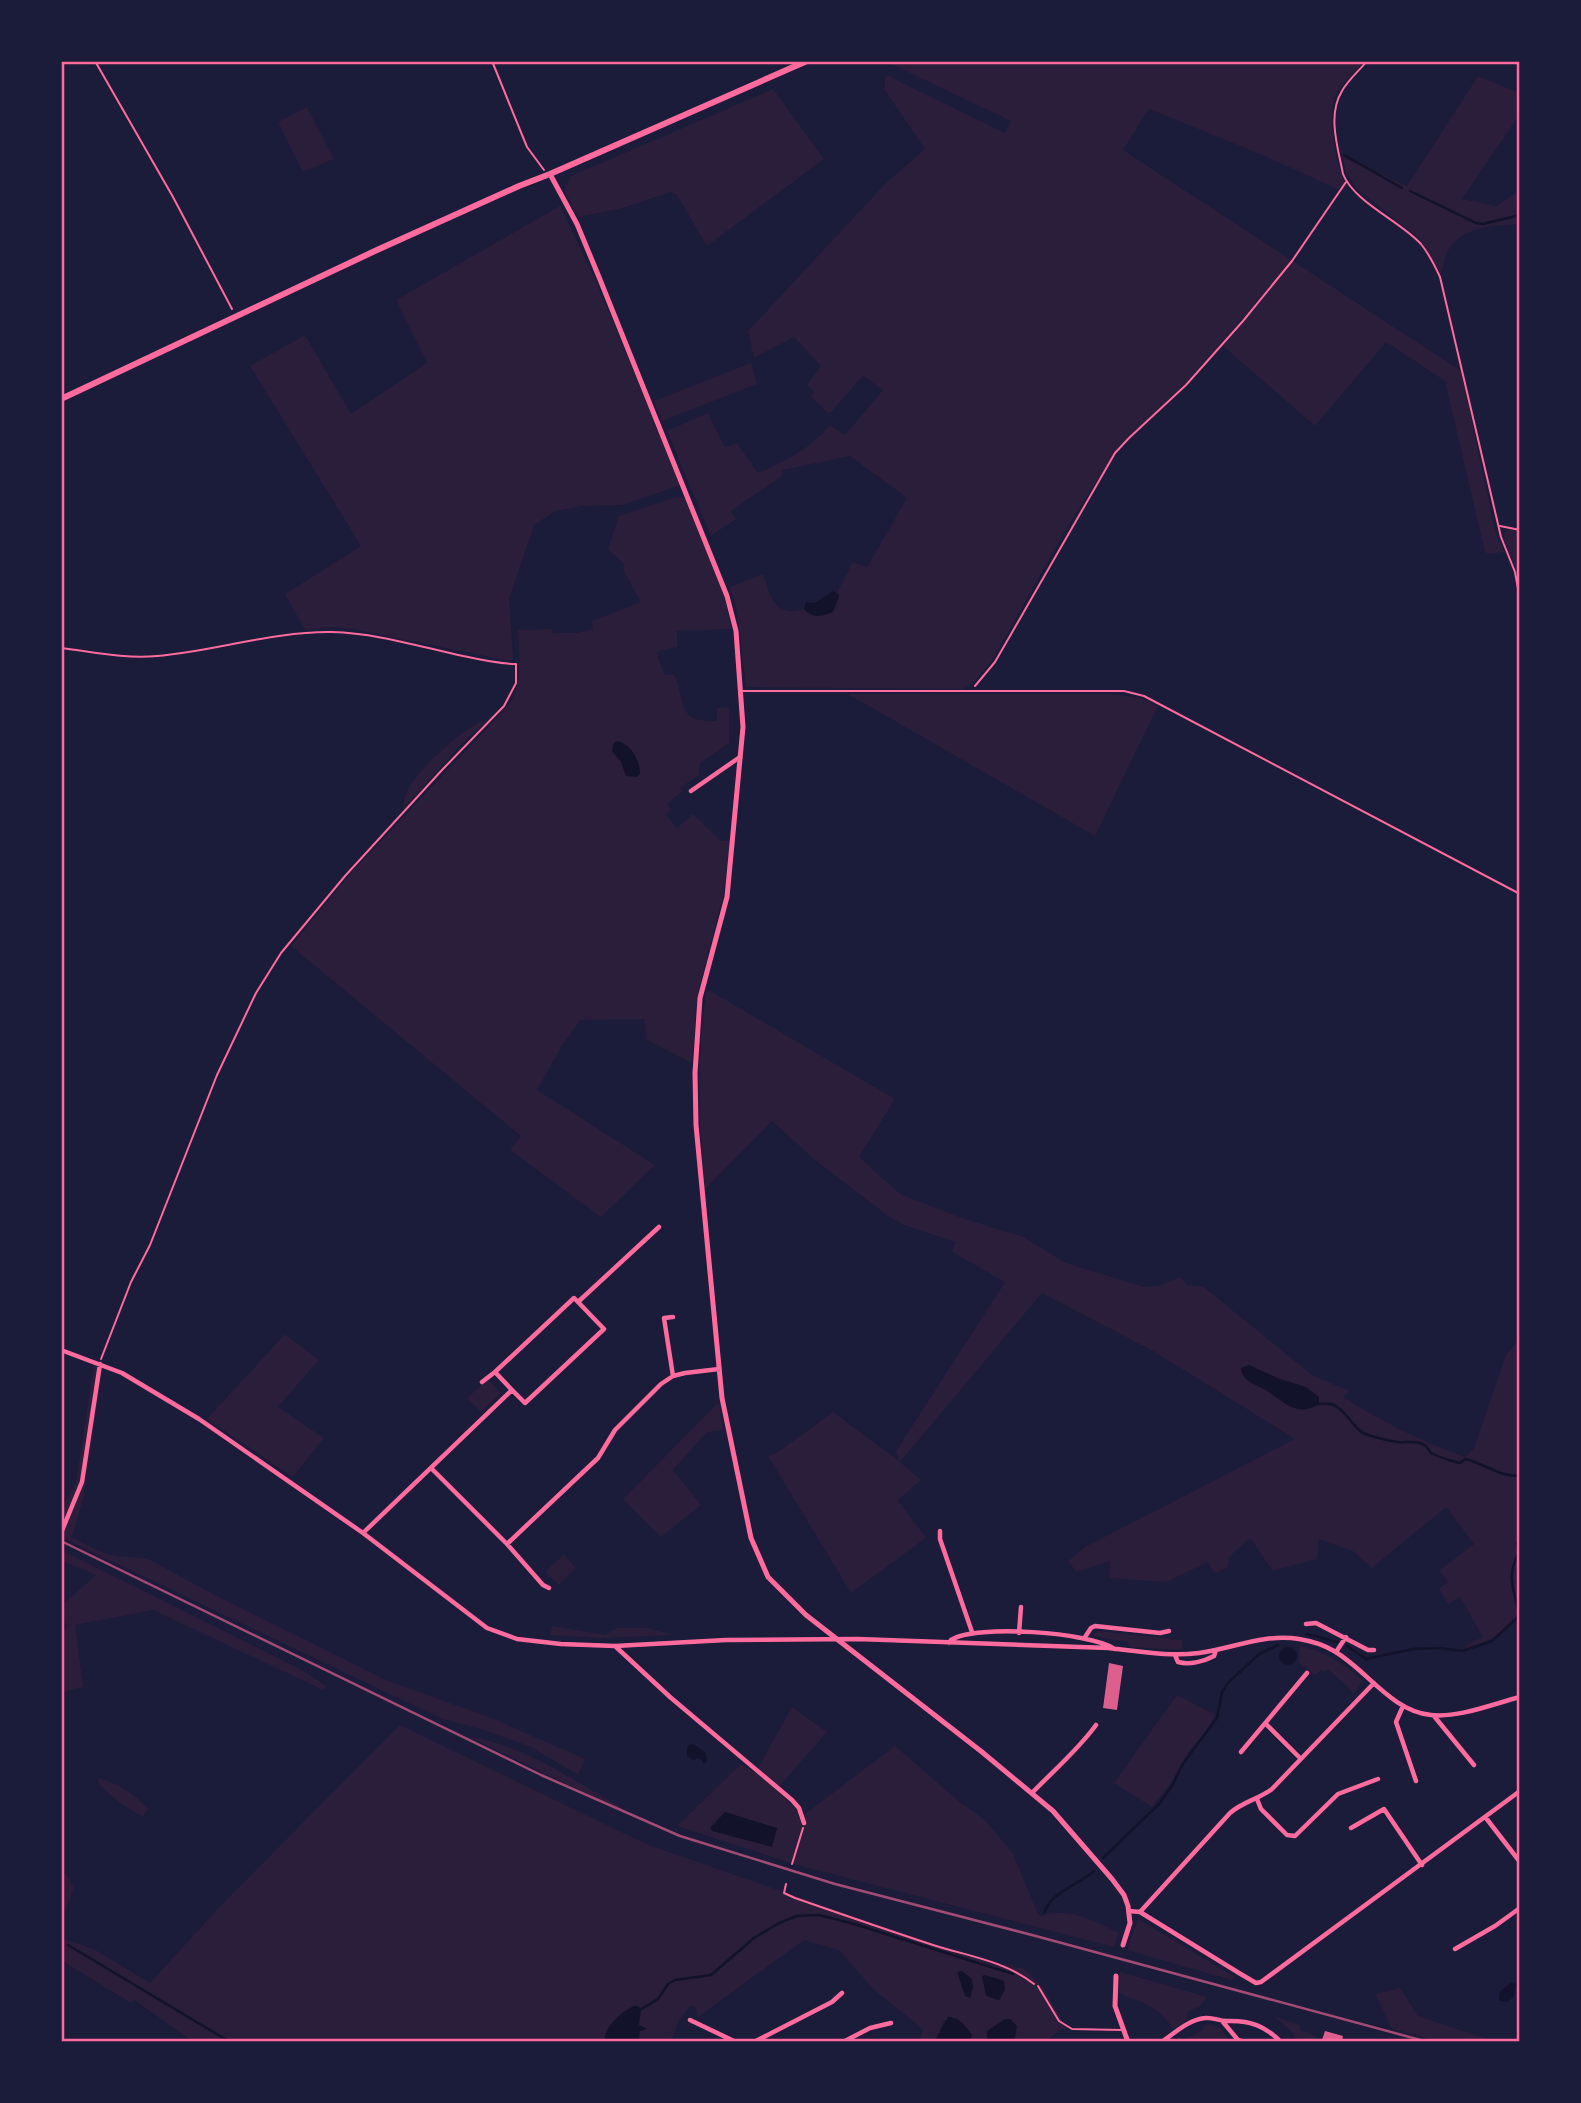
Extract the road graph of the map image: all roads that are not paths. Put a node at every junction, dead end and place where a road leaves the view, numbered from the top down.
1 (807, 61) edge
2 (550, 174) junction
3 (61, 399) edge
4 (741, 691) junction
5 (741, 756) junction
6 (691, 791) dead end
7 (1520, 894) edge
8 (659, 1227) dead end
9 (579, 1302) junction
10 (673, 1317) dead end
11 (61, 1350) edge
12 (100, 1364) junction
13 (719, 1369) junction
14 (495, 1372) junction
15 (673, 1376) junction
16 (482, 1382) dead end
17 (512, 1390) junction
18 (432, 1469) junction
19 (940, 1531) dead end
20 (61, 1533) edge
21 (363, 1533) junction
22 (507, 1544) junction
23 (549, 1588) dead end
24 (1021, 1606) dead end
25 (1306, 1624) dead end
26 (1169, 1631) dead end
27 (972, 1632) junction
28 (1019, 1633) junction
29 (1085, 1637) junction
30 (836, 1639) junction
31 (858, 1639) junction
32 (1343, 1642) junction
33 (949, 1643) junction
34 (615, 1646) junction
35 (1116, 1649) junction
36 (1216, 1650) junction
37 (1374, 1650) dead end
38 (852, 1652) junction
39 (1336, 1652) junction
40 (1175, 1655) junction
41 (1307, 1673) dead end
42 (1374, 1683) junction
43 (1520, 1697) edge
44 (1403, 1706) junction
45 (1433, 1716) junction
46 (1266, 1724) junction
47 (1096, 1725) dead end
48 (1241, 1752) dead end
49 (1301, 1759) junction
50 (1474, 1765) dead end
51 (1378, 1779) dead end
52 (1416, 1781) dead end
53 (1520, 1791) edge
54 (1032, 1793) junction
55 (1256, 1799) junction
56 (1486, 1818) junction
57 (804, 1823) road end
58 (1351, 1828) dead end
59 (1520, 1862) edge
60 (1422, 1865) junction
61 (1520, 1908) edge
62 (1129, 1911) junction
63 (1140, 1912) junction
64 (1122, 1945) dead end
65 (1455, 1949) dead end
66 (1115, 1976) dead end
67 (1038, 1986) road end
68 (842, 1993) dead end
69 (690, 2020) dead end
70 (1222, 2021) junction
71 (891, 2023) dead end
72 (1123, 2030) junction
73 (736, 2042) edge
74 (754, 2042) edge
75 (842, 2042) edge
76 (1128, 2042) edge
77 (1162, 2042) edge
78 (1244, 2042) edge
79 (1281, 2042) edge

1 - 2 main road
2 - 3 main road
2 - 4 street
4 - 5 street
4 - 7 lane
5 - 6 street
5 - 13 street
8 - 9 street
9 - 14 street
9 - 17 street
10 - 15 street
11 - 12 street
12 - 20 street
12 - 21 street
13 - 15 street
13 - 30 street
14 - 16 street
14 - 17 street
15 - 22 street
17 - 18 street
18 - 21 street
18 - 22 street
19 - 27 street
21 - 34 street
22 - 23 street
24 - 28 street
25 - 32 street
26 - 29 street
27 - 28 street
27 - 33 street
28 - 29 street
29 - 35 street
30 - 31 street
30 - 34 street
30 - 38 street
31 - 33 street
31 - 38 street
32 - 37 street
32 - 39 street
33 - 35 street
34 - 57 street
35 - 40 street
36 - 39 street
36 - 40 street
36 - 40 street
38 - 54 street
39 - 42 street
41 - 46 street
42 - 44 street
42 - 49 street
43 - 45 street
44 - 45 street
44 - 52 street
45 - 50 street
46 - 48 street
46 - 49 street
47 - 54 street
49 - 55 street
51 - 55 street
53 - 56 street
54 - 62 street
55 - 63 street
56 - 59 street
56 - 60 street
58 - 60 street
60 - 63 street
61 - 65 street
62 - 63 street
62 - 64 street
66 - 72 street
67 - 72 lane
68 - 74 street
69 - 73 street
70 - 77 street
70 - 78 street
70 - 79 street
71 - 75 street
72 - 76 street

